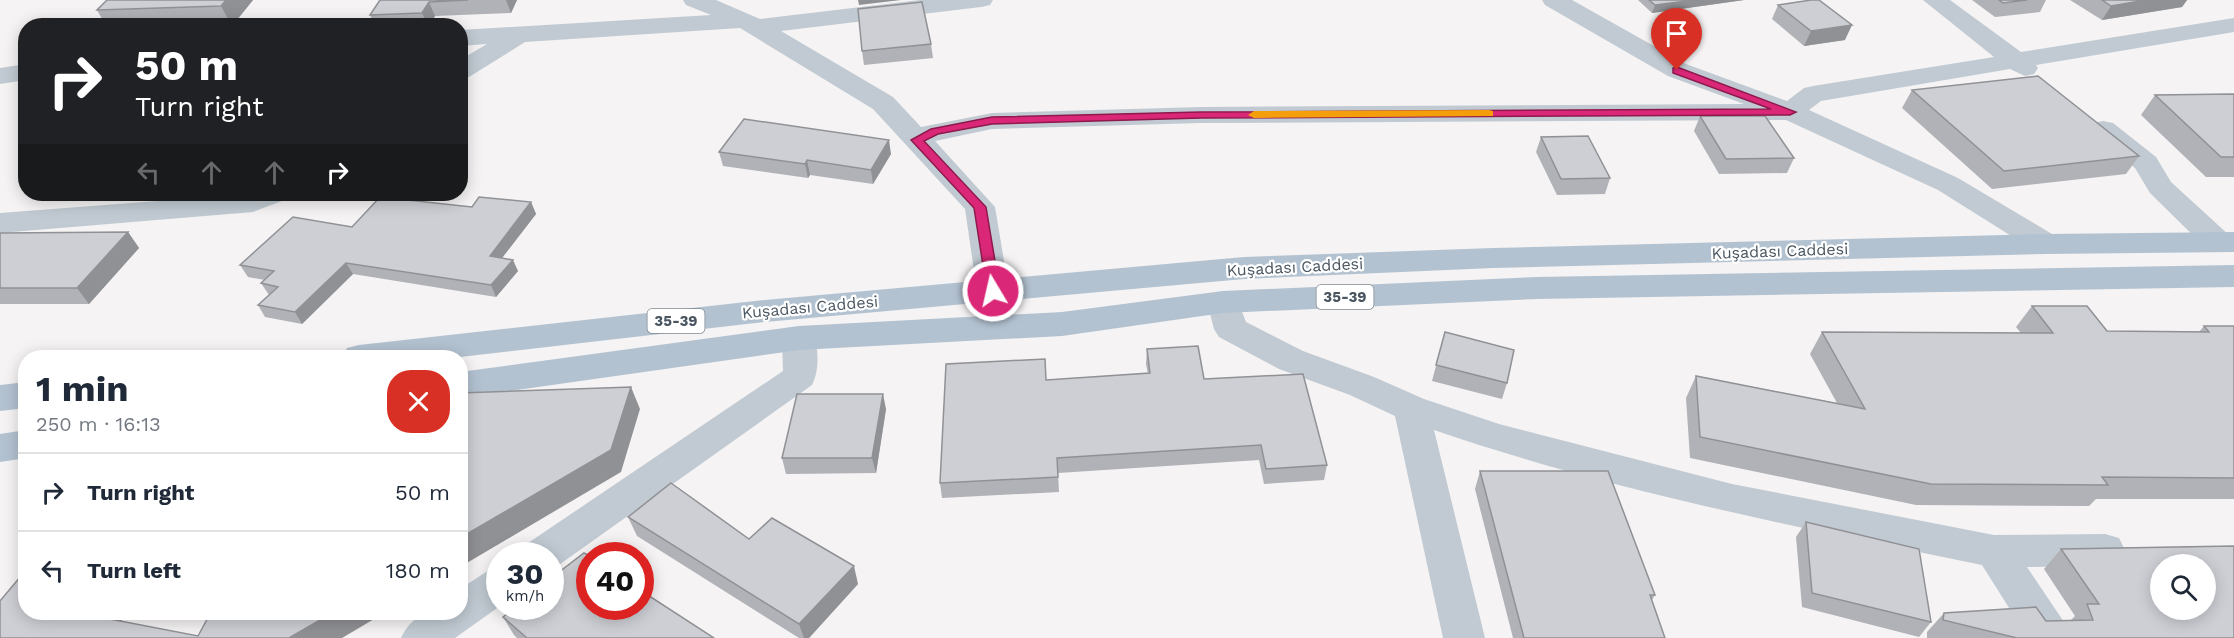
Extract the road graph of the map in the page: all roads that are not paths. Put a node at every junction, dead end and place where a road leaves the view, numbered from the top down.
1 (696, 0) edge
2 (981, 0) edge
3 (1554, 0) edge
4 (1935, 0) edge
5 (751, 24) junction
6 (2234, 25) edge
7 (520, 34) junction
8 (468, 37) edge
9 (2016, 61) junction
10 (468, 66) edge
11 (18, 73) edge
12 (0, 76) edge
13 (2044, 83) edge
14 (1790, 112) junction
15 (2081, 112) edge
16 (916, 140) junction
17 (257, 201) edge
18 (0, 223) edge
19 (2226, 242) edge
20 (2046, 244) junction
21 (2234, 276) edge
22 (993, 291) junction
23 (1223, 302) junction
24 (799, 338) junction
25 (421, 350) edge
26 (468, 383) edge
27 (18, 396) edge
28 (0, 398) edge
29 (1411, 408) junction
30 (18, 445) edge
31 (0, 448) edge
32 (561, 542) edge
33 (2135, 549) edge
34 (1994, 551) junction
35 (486, 594) edge
36 (468, 606) edge
37 (448, 620) edge
38 (422, 638) edge
39 (1464, 638) edge
40 (2051, 638) edge

1 - 5 street
2 - 5 street
3 - 14 street
4 - 9 street
5 - 7 street
5 - 16 street
6 - 9 street
7 - 8 street
7 - 10 street
9 - 13 street
9 - 14 street
11 - 12 street
14 - 16 street
14 - 20 street
15 - 19 street
16 - 22 street
17 - 18 street
19 - 20 main road, Kuşadası Caddesi / 35-39
20 - 22 main road, Kuşadası Caddesi / 35-39
21 - 23 main road, Kuşadası Caddesi / 35-39
22 - 25 main road, Kuşadası Caddesi / 35-39
23 - 24 main road, Kuşadası Caddesi / 35-39
23 - 29 street
24 - 26 main road, Kuşadası Caddesi / 35-39
24 - 32 street
27 - 28 main road
29 - 34 street
29 - 39 street
30 - 31 main road
33 - 34 street
34 - 40 street
35 - 36 street
37 - 38 street

